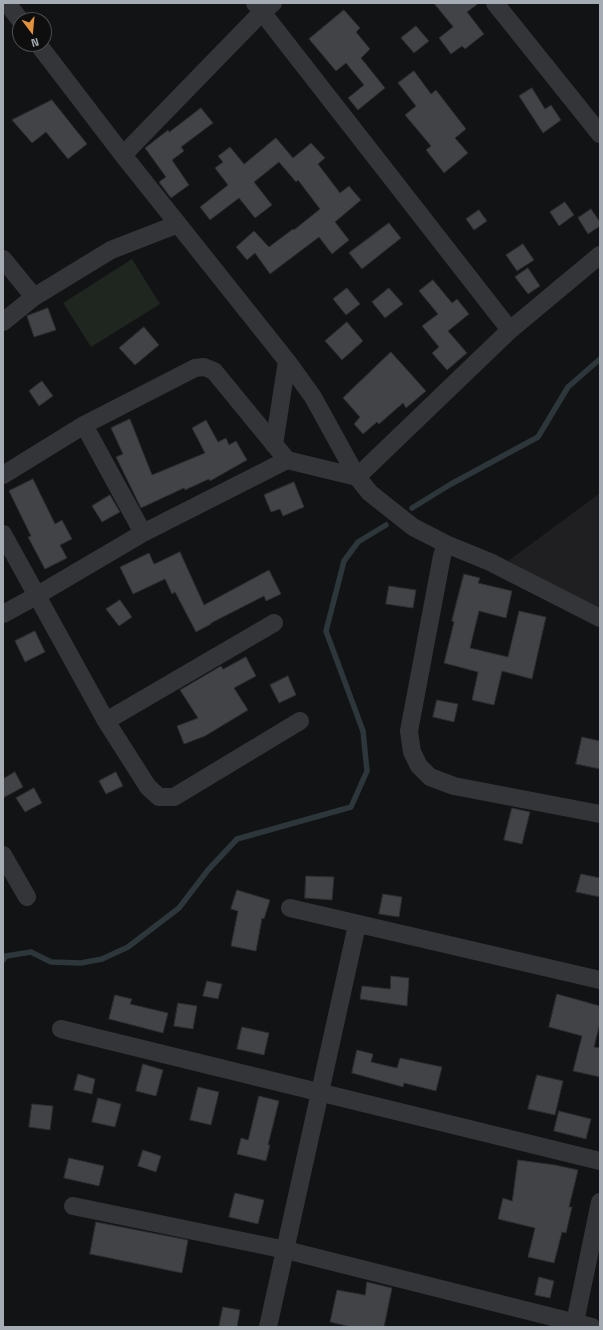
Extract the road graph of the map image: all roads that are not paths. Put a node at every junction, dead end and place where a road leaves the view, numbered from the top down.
1 (7, 3) edge
2 (495, 3) edge
3 (263, 6) edge
4 (14, 12) edge
5 (44, 52) edge
6 (600, 134) edge
7 (123, 155) junction
8 (178, 224) junction
9 (600, 255) edge
10 (3, 259) edge
11 (34, 297) junction
12 (3, 322) edge
13 (510, 330) junction
14 (287, 361) junction
15 (84, 425) junction
16 (274, 445) junction
17 (287, 460) junction
18 (3, 474) edge
19 (357, 477) junction
20 (143, 533) junction
21 (3, 534) edge
22 (446, 544) junction
23 (36, 596) junction
24 (3, 614) edge
25 (600, 618) edge
26 (274, 623) dead end
27 (106, 721) junction
28 (300, 721) dead end
29 (600, 814) edge
30 (3, 855) edge
31 (27, 897) dead end
32 (290, 908) dead end
33 (357, 925) junction
34 (600, 980) edge
35 (61, 1029) dead end
36 (321, 1093) junction
37 (600, 1162) edge
38 (600, 1202) edge
39 (73, 1206) dead end
40 (286, 1250) junction
41 (580, 1326) edge
42 (268, 1327) edge

1 - 4 street
2 - 6 street
3 - 7 street
3 - 13 street
5 - 7 street
7 - 8 street
8 - 11 street
8 - 14 street
9 - 13 street
10 - 11 street
11 - 12 street
13 - 19 street
14 - 16 street
14 - 19 street
15 - 16 street
15 - 18 street
15 - 20 street
16 - 17 street
17 - 19 street
17 - 20 street
19 - 22 street
20 - 23 street
21 - 23 street
22 - 25 street
22 - 29 street
23 - 24 street
23 - 27 street
26 - 27 street
27 - 28 street
30 - 31 street
32 - 33 street
33 - 34 street
33 - 36 street
35 - 36 street
36 - 37 street
36 - 40 street
38 - 41 street
39 - 40 street
40 - 41 street
40 - 42 street

